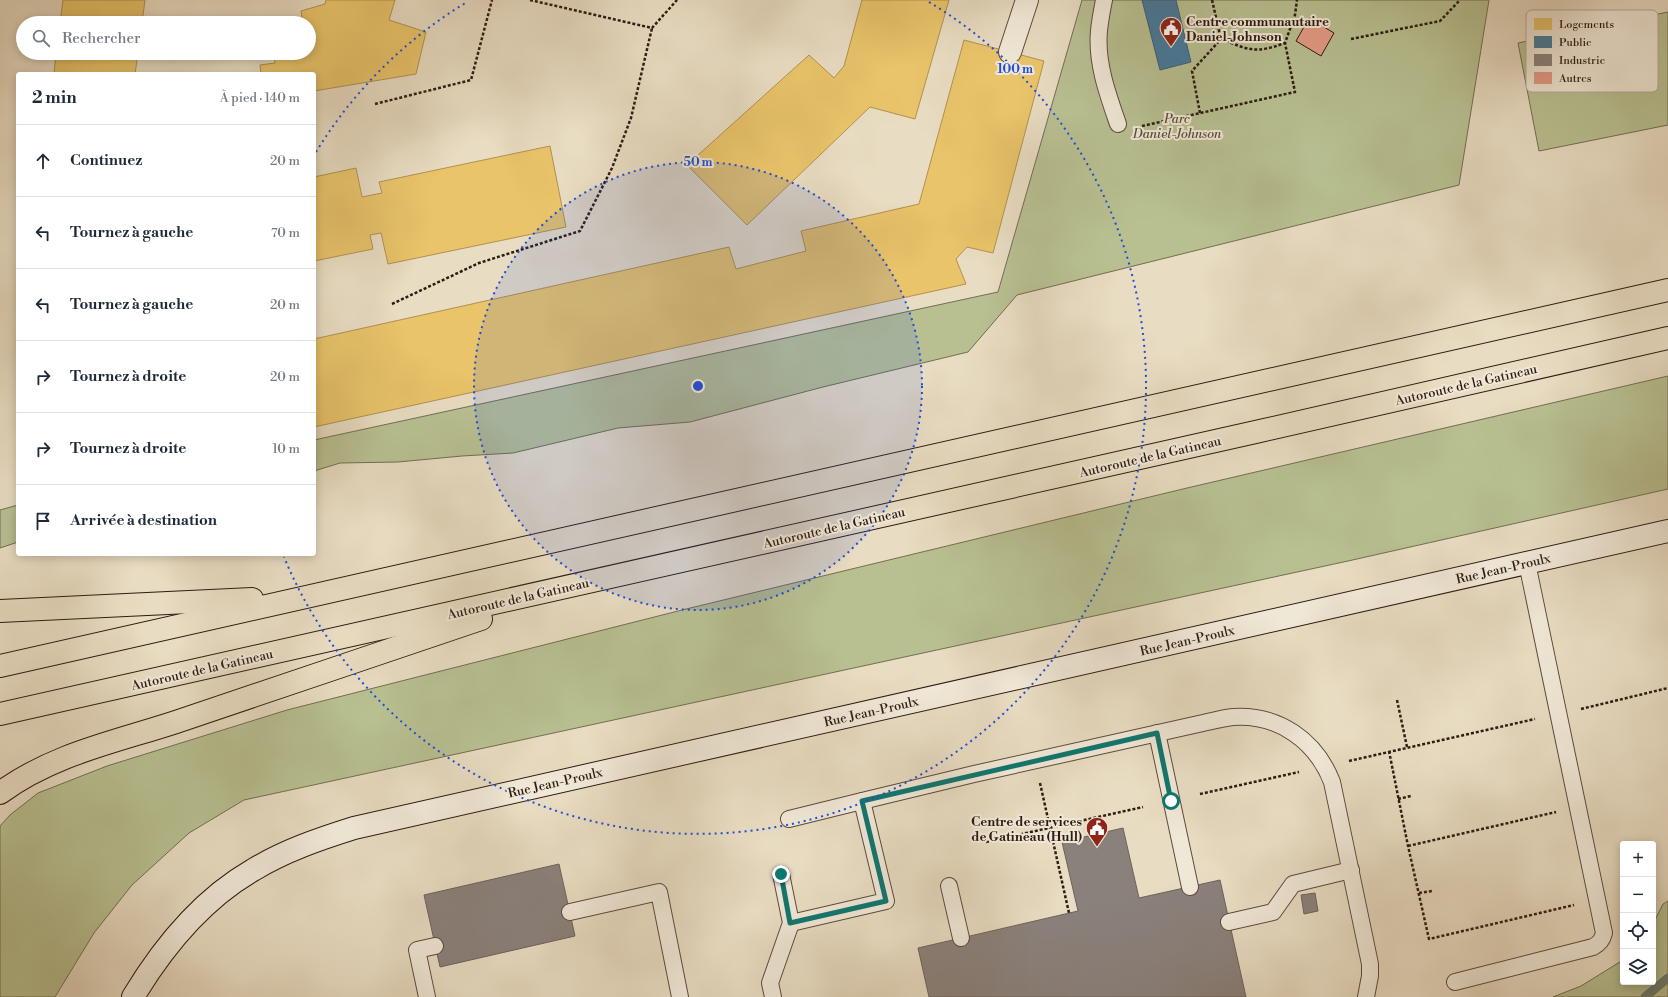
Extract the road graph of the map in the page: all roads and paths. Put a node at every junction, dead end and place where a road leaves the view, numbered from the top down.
1 (492, 0) edge
2 (530, 0) edge
3 (677, 0) edge
4 (1027, 0) edge
5 (1104, 0) edge
6 (1212, 0) edge
7 (1297, 0) edge
8 (1460, 0) edge
9 (652, 28) junction
10 (1221, 39) junction
11 (1351, 39) dead end
12 (1285, 43) junction
13 (1010, 52) dead end
14 (375, 104) dead end
15 (1200, 113) junction
16 (1118, 124) joint
17 (1668, 290) edge
18 (392, 304) dead end
19 (1668, 338) edge
20 (1668, 531) edge
21 (1527, 563) junction
22 (592, 581) junction
23 (311, 596) junction
24 (0, 611) edge
25 (0, 666) edge
26 (1668, 688) edge
27 (1397, 700) dead end
28 (1579, 709) dead end
29 (0, 714) edge
30 (1540, 718) dead end
31 (1157, 733) junction
32 (1407, 747) junction
33 (1389, 751) junction
34 (1346, 762) dead end
35 (1304, 771) dead end
36 (1039, 780) dead end
37 (0, 793) edge
38 (1200, 794) dead end
39 (1411, 796) dead end
40 (1398, 799) junction
41 (862, 801) junction
42 (1143, 807) dead end
43 (1558, 812) dead end
44 (790, 819) dead end
45 (1091, 819) junction
46 (1050, 827) junction
47 (1094, 835) dead end
48 (986, 842) dead end
49 (1408, 846) junction
50 (1351, 870) junction
51 (781, 874) dead end
52 (949, 886) dead end
53 (1190, 887) dead end
54 (1432, 891) dead end
55 (1419, 893) junction
56 (1579, 903) dead end
57 (570, 912) dead end
58 (1069, 913) dead end
59 (1229, 922) dead end
60 (790, 923) junction
61 (961, 938) dead end
62 (435, 946) dead end
63 (1455, 982) dead end
64 (133, 997) edge
65 (427, 997) edge
66 (680, 997) edge
67 (773, 997) edge
68 (1366, 997) edge

1 - 14 path
2 - 9 path
3 - 9 path
4 - 13 street
5 - 16 lane
6 - 10 path
7 - 12 path
8 - 11 path
9 - 18 path
10 - 12 path
10 - 15 path
12 - 15 path
15 - 16 path
17 - 23 highway
19 - 22 highway, Autoroute de la Gatineau
20 - 21 street, Rue Jean-Proulx
21 - 63 lane
21 - 64 street, Rue Jean-Proulx
22 - 29 highway, Autoroute de la Gatineau
22 - 37 highway
23 - 24 highway
23 - 25 highway
26 - 28 path
27 - 32 path
30 - 32 path
31 - 41 lane
31 - 50 lane
31 - 53 lane
32 - 33 path
33 - 34 path
33 - 40 path
35 - 38 path
36 - 46 path
39 - 40 path
40 - 49 path
41 - 44 lane
41 - 60 lane
42 - 45 path
43 - 49 path
45 - 46 path
45 - 47 path
46 - 48 path
46 - 58 path
49 - 55 path
50 - 59 lane
50 - 68 lane
51 - 60 lane
52 - 61 lane
54 - 55 path
55 - 56 path
57 - 66 lane
60 - 67 lane
62 - 65 lane

